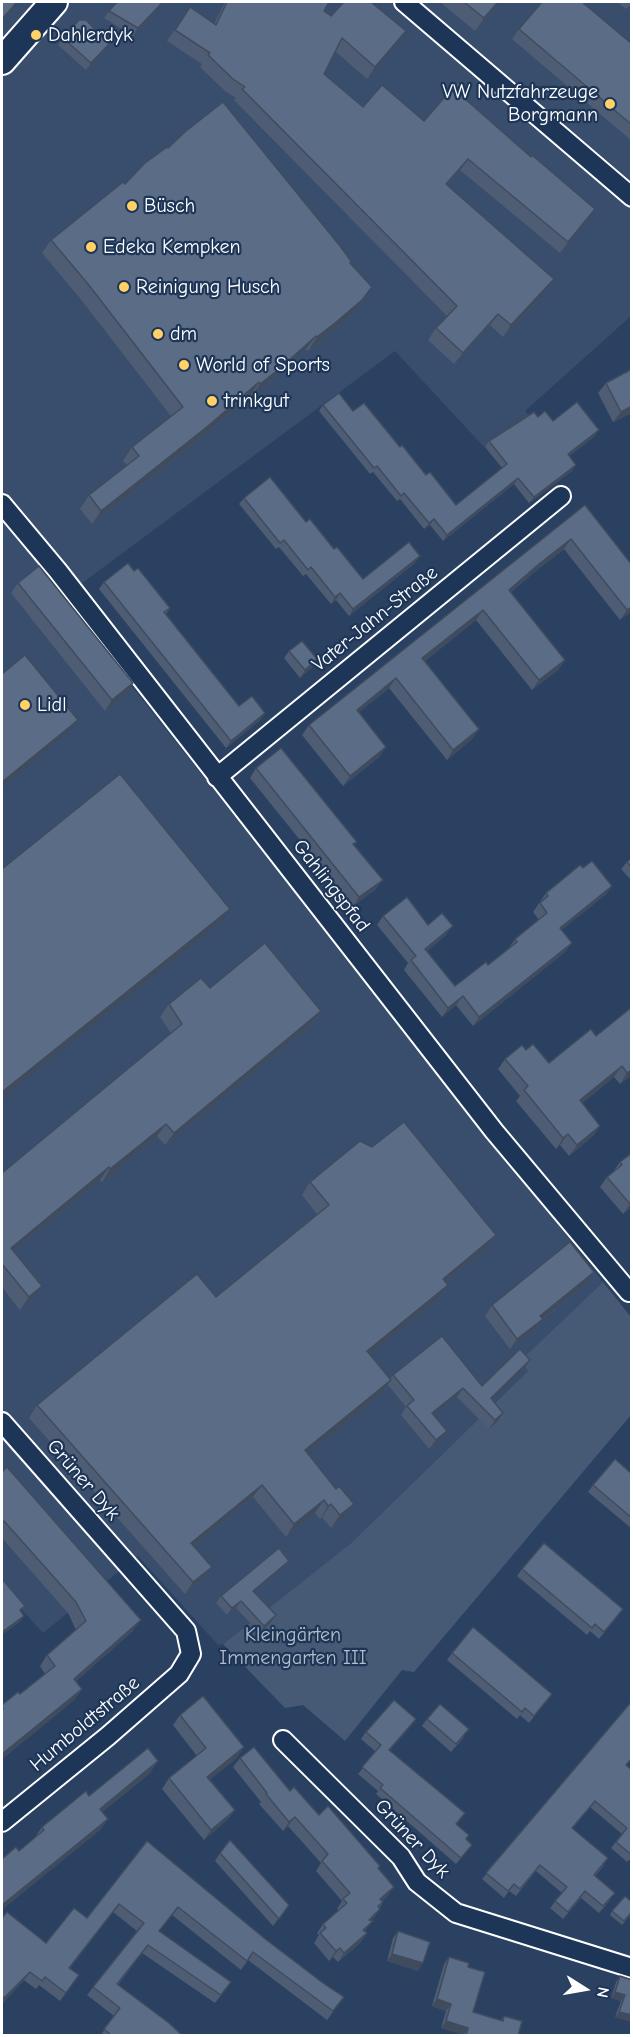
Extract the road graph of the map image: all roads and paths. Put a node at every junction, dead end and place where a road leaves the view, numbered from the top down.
1 (54, 2) edge
2 (404, 2) edge
3 (2, 61) edge
4 (632, 197) edge
5 (561, 496) dead end
6 (2, 504) edge
7 (217, 777) junction
8 (629, 1292) dead end
9 (2, 1422) edge
10 (191, 1654) joint
11 (283, 1740) dead end
12 (2, 1822) edge
13 (632, 1968) edge

1 - 3 main road
2 - 4 street
5 - 7 street, Vater-Jahn-Straße
6 - 7 street, Gahlingspfad
7 - 8 street, Gahlingspfad
9 - 10 street, Grüner Dyk
10 - 12 street, Humboldtstraße
11 - 13 street, Grüner Dyk

